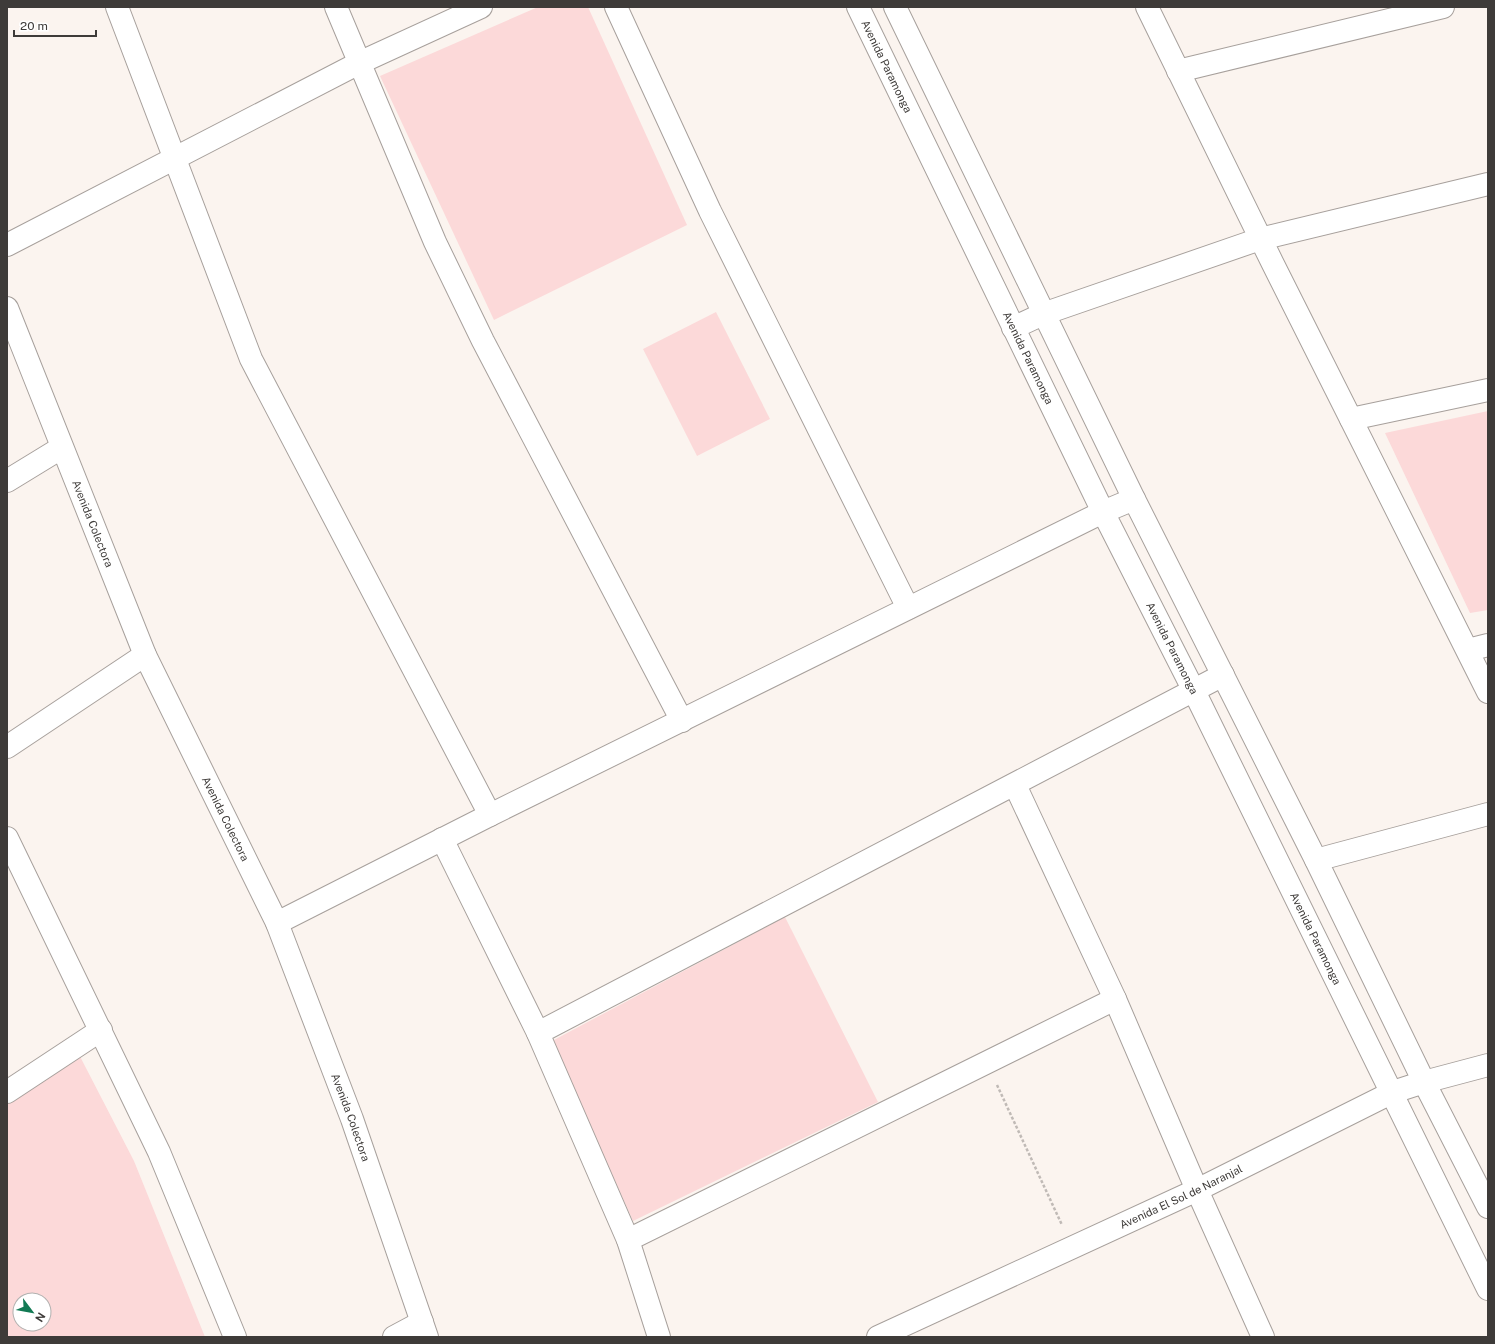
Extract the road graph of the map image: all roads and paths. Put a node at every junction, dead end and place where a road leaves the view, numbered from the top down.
1 (117, 7) edge
2 (336, 7) edge
3 (481, 7) edge
4 (616, 7) edge
5 (858, 7) edge
6 (895, 7) edge
7 (1147, 7) edge
8 (1443, 7) edge
9 (359, 63) junction
10 (1178, 71) junction
11 (174, 157) junction
12 (1488, 184) edge
13 (1260, 239) junction
14 (7, 245) edge
15 (7, 308) edge
16 (1043, 314) junction
17 (1013, 328) junction
18 (1488, 390) edge
19 (1351, 419) junction
20 (61, 448) junction
21 (7, 481) edge
22 (1134, 499) junction
23 (1103, 512) junction
24 (908, 608) junction
25 (1478, 648) edge
26 (145, 654) junction
27 (1223, 675) junction
28 (1194, 691) junction
29 (1488, 692) edge
30 (682, 720) junction
31 (7, 747) edge
32 (1015, 785) junction
33 (1488, 814) edge
34 (490, 815) junction
35 (7, 838) edge
36 (442, 839) junction
37 (1316, 860) junction
38 (277, 923) junction
39 (1115, 999) junction
40 (101, 1030) junction
41 (538, 1033) junction
42 (986, 1063) junction
43 (1488, 1065) edge
44 (1424, 1082) junction
45 (7, 1092) edge
46 (1393, 1092) junction
47 (1197, 1190) junction
48 (1488, 1207) edge
49 (628, 1240) junction
50 (1073, 1247) junction
51 (1488, 1289) edge
52 (424, 1330) edge
53 (234, 1337) edge
54 (394, 1337) edge
55 (659, 1337) edge
56 (878, 1337) edge
57 (1263, 1337) edge

1 - 11 street
2 - 9 street
3 - 9 street
4 - 24 street
5 - 17 street, Avenida Paramonga
6 - 16 street
7 - 10 street
8 - 10 street
9 - 11 street
9 - 30 street
10 - 13 street
11 - 14 street
11 - 34 street
12 - 13 street
13 - 16 street
13 - 19 street
15 - 20 street, Avenida Colectora
16 - 17 street
16 - 22 street
17 - 23 street, Avenida Paramonga
18 - 19 street
19 - 25 street
20 - 21 street
20 - 26 street, Avenida Colectora
22 - 23 street
22 - 27 street
23 - 24 street
23 - 28 street, Avenida Paramonga
24 - 30 street
25 - 29 street
26 - 31 street
26 - 38 street, Avenida Colectora
27 - 28 street
27 - 37 street
28 - 32 street
28 - 46 street, Avenida Paramonga
30 - 34 street
32 - 39 street
32 - 41 street
33 - 37 street
34 - 36 street
35 - 40 street
36 - 38 street
36 - 41 street
37 - 44 street
38 - 52 street, Avenida Colectora
39 - 42 street
39 - 47 street
40 - 45 street
40 - 53 street
41 - 49 street
42 - 49 street
42 - 50 path
43 - 44 street, Avenida El Sol de Naranjal
44 - 46 street, Avenida El Sol de Naranjal
44 - 48 street
46 - 47 street, Avenida El Sol de Naranjal
46 - 51 street, Avenida Paramonga
47 - 50 street, Avenida El Sol de Naranjal
47 - 57 street
49 - 55 street
50 - 56 street, Avenida El Sol de Naranjal
52 - 54 street

